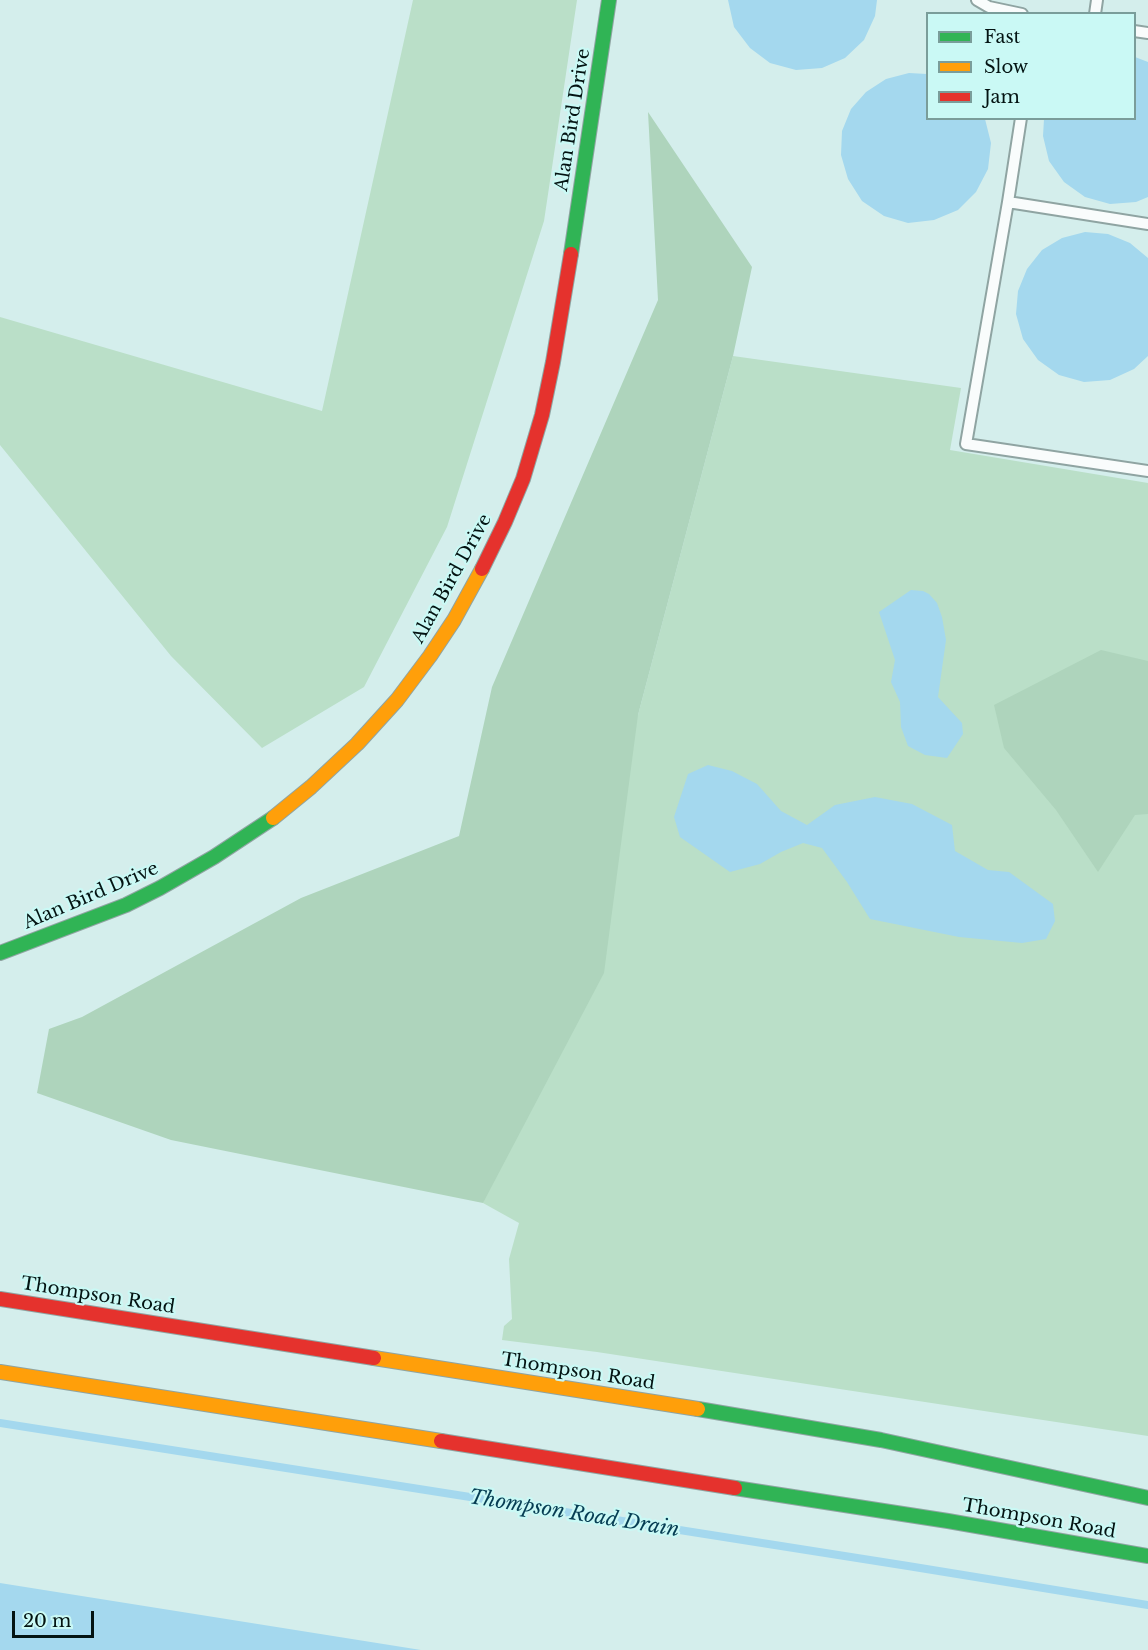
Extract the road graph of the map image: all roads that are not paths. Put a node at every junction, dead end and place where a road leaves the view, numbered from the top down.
1 (609, 0) edge
2 (977, 0) edge
3 (1013, 12) edge
4 (1021, 120) edge
5 (1008, 202) junction
6 (1148, 224) edge
7 (1148, 471) edge
8 (0, 953) edge
9 (0, 1299) edge
10 (0, 1372) edge
11 (1148, 1498) edge
12 (1148, 1556) edge

1 - 8 main road, Alan Bird Drive
2 - 3 lane
4 - 5 lane
5 - 6 lane
5 - 7 lane
9 - 11 main road, Thompson Road
10 - 12 main road, Thompson Road

